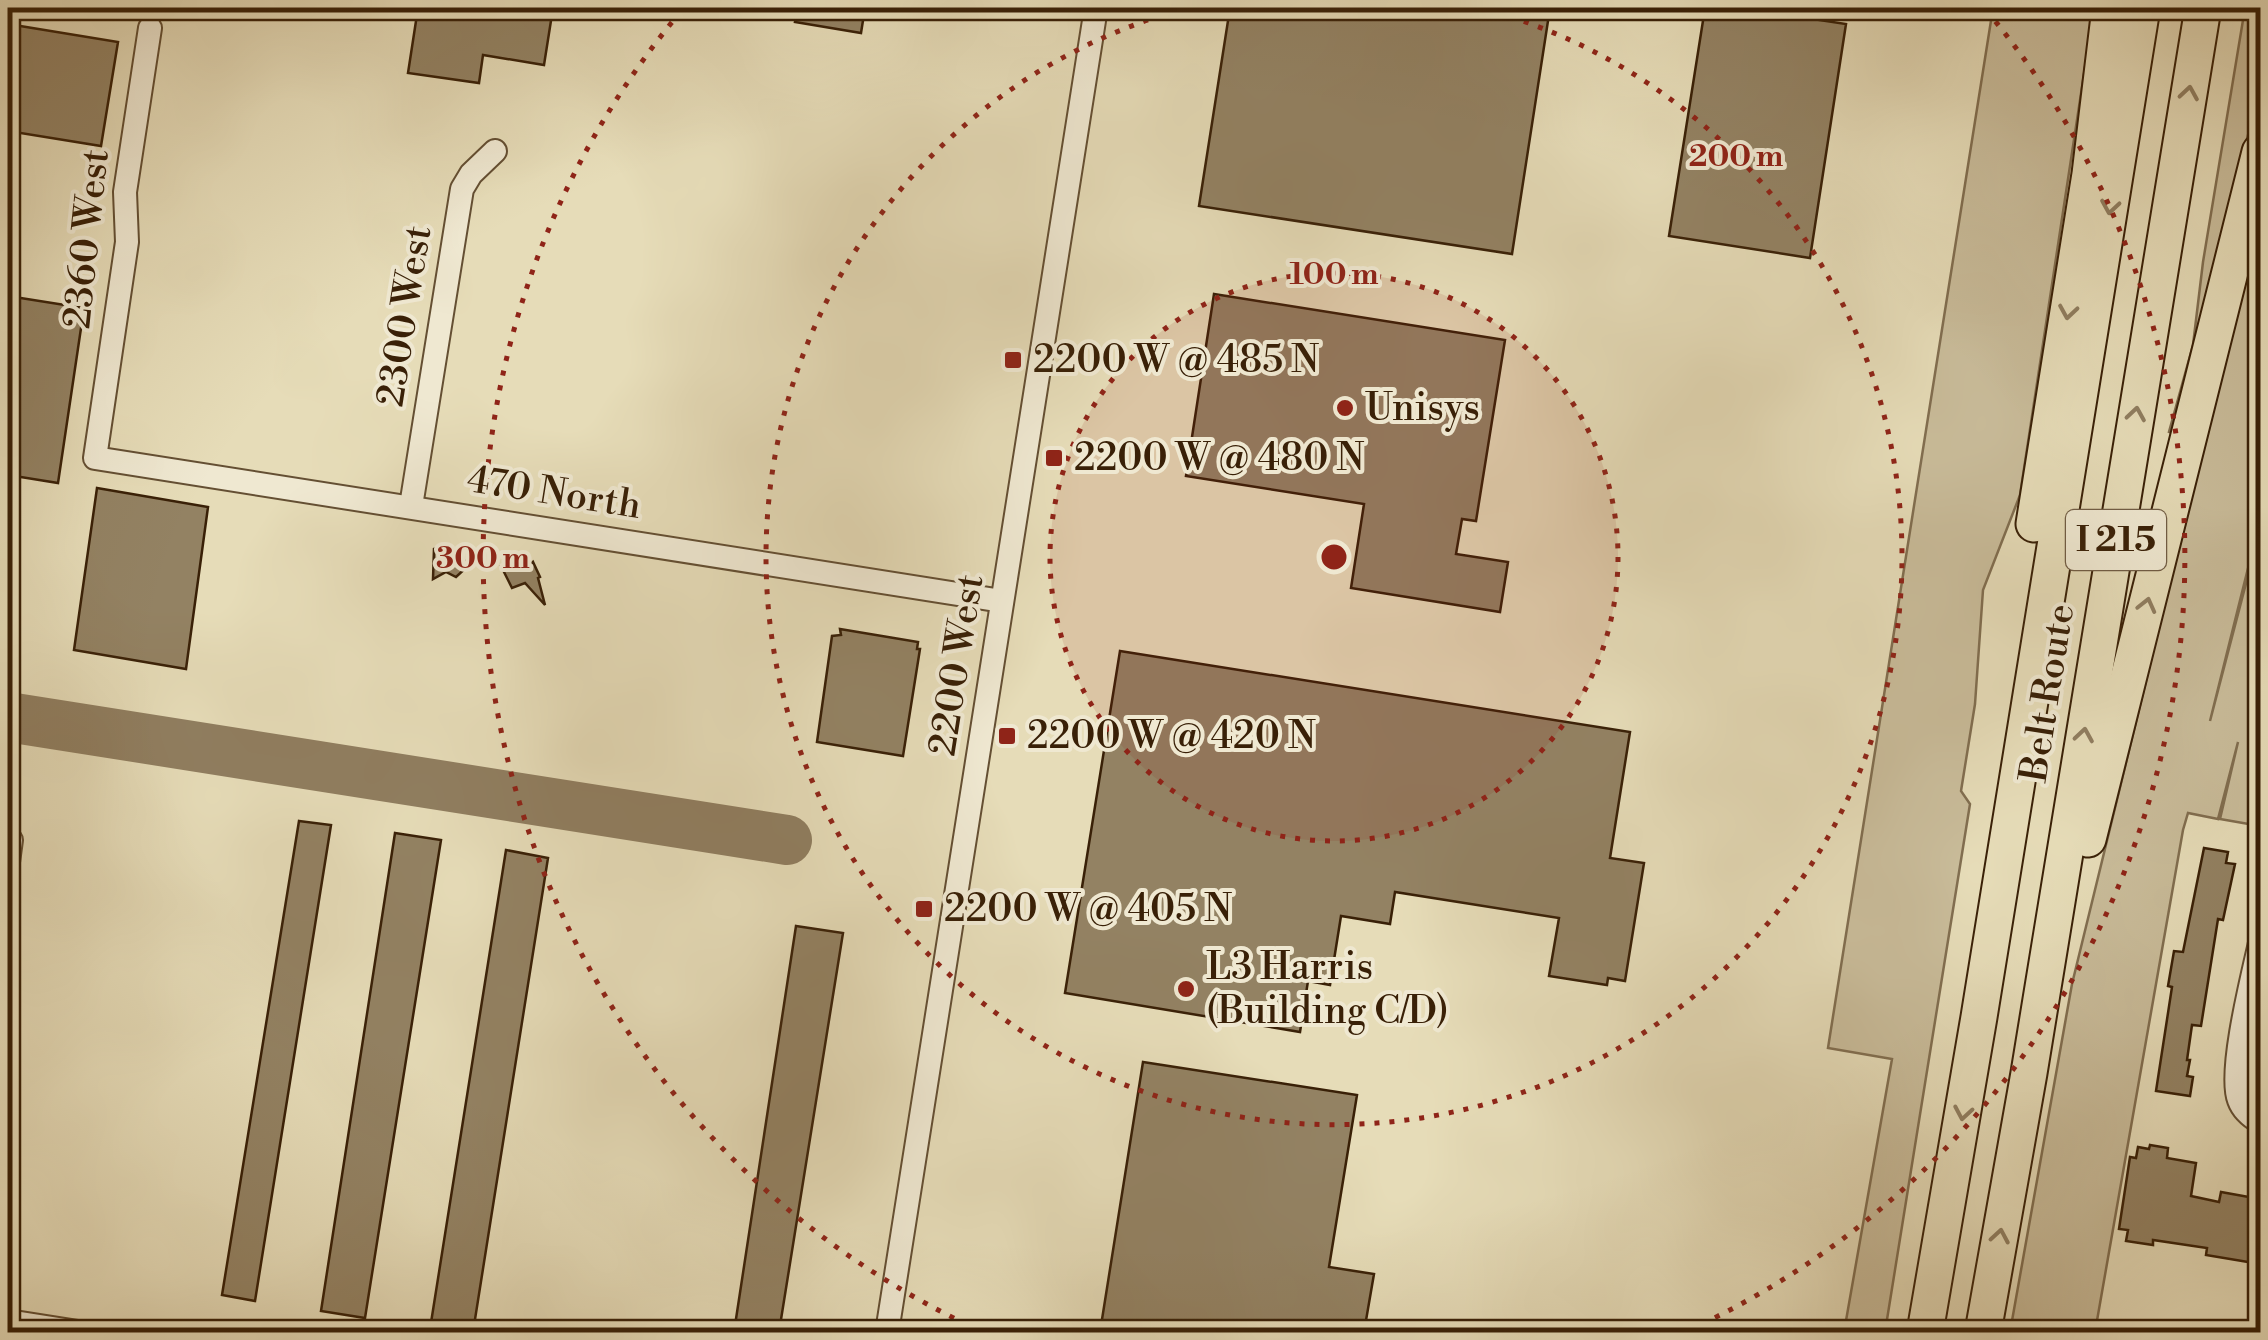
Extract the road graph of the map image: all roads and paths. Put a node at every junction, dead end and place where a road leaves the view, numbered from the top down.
1 (1096, 8) edge
2 (2110, 8) edge
3 (2142, 8) edge
4 (2202, 8) edge
5 (150, 28) dead end
6 (496, 151) dead end
7 (2260, 152) edge
8 (95, 458) joint
9 (411, 506) junction
10 (1002, 601) junction
11 (2260, 942) edge
12 (1979, 1016) junction
13 (2029, 1073) junction
14 (2260, 1122) edge
15 (8, 1321) edge
16 (78, 1332) edge
17 (887, 1332) edge
18 (1925, 1332) edge
19 (1983, 1332) edge

1 - 10 street, 2200 West
2 -> 12 highway
3 -> 12 highway, Belt Route / I 215
13 -> 4 highway, Belt Route / I 215
5 - 8 street, 2360 West
6 - 9 street, 2300 West
13 -> 7 highway
8 - 9 street, 470 North
9 - 10 street, 470 North
10 - 17 street, 2200 West
11 - 14 street
12 -> 18 highway, Belt Route / I 215
19 -> 13 highway, Belt Route / I 215
15 - 16 street

